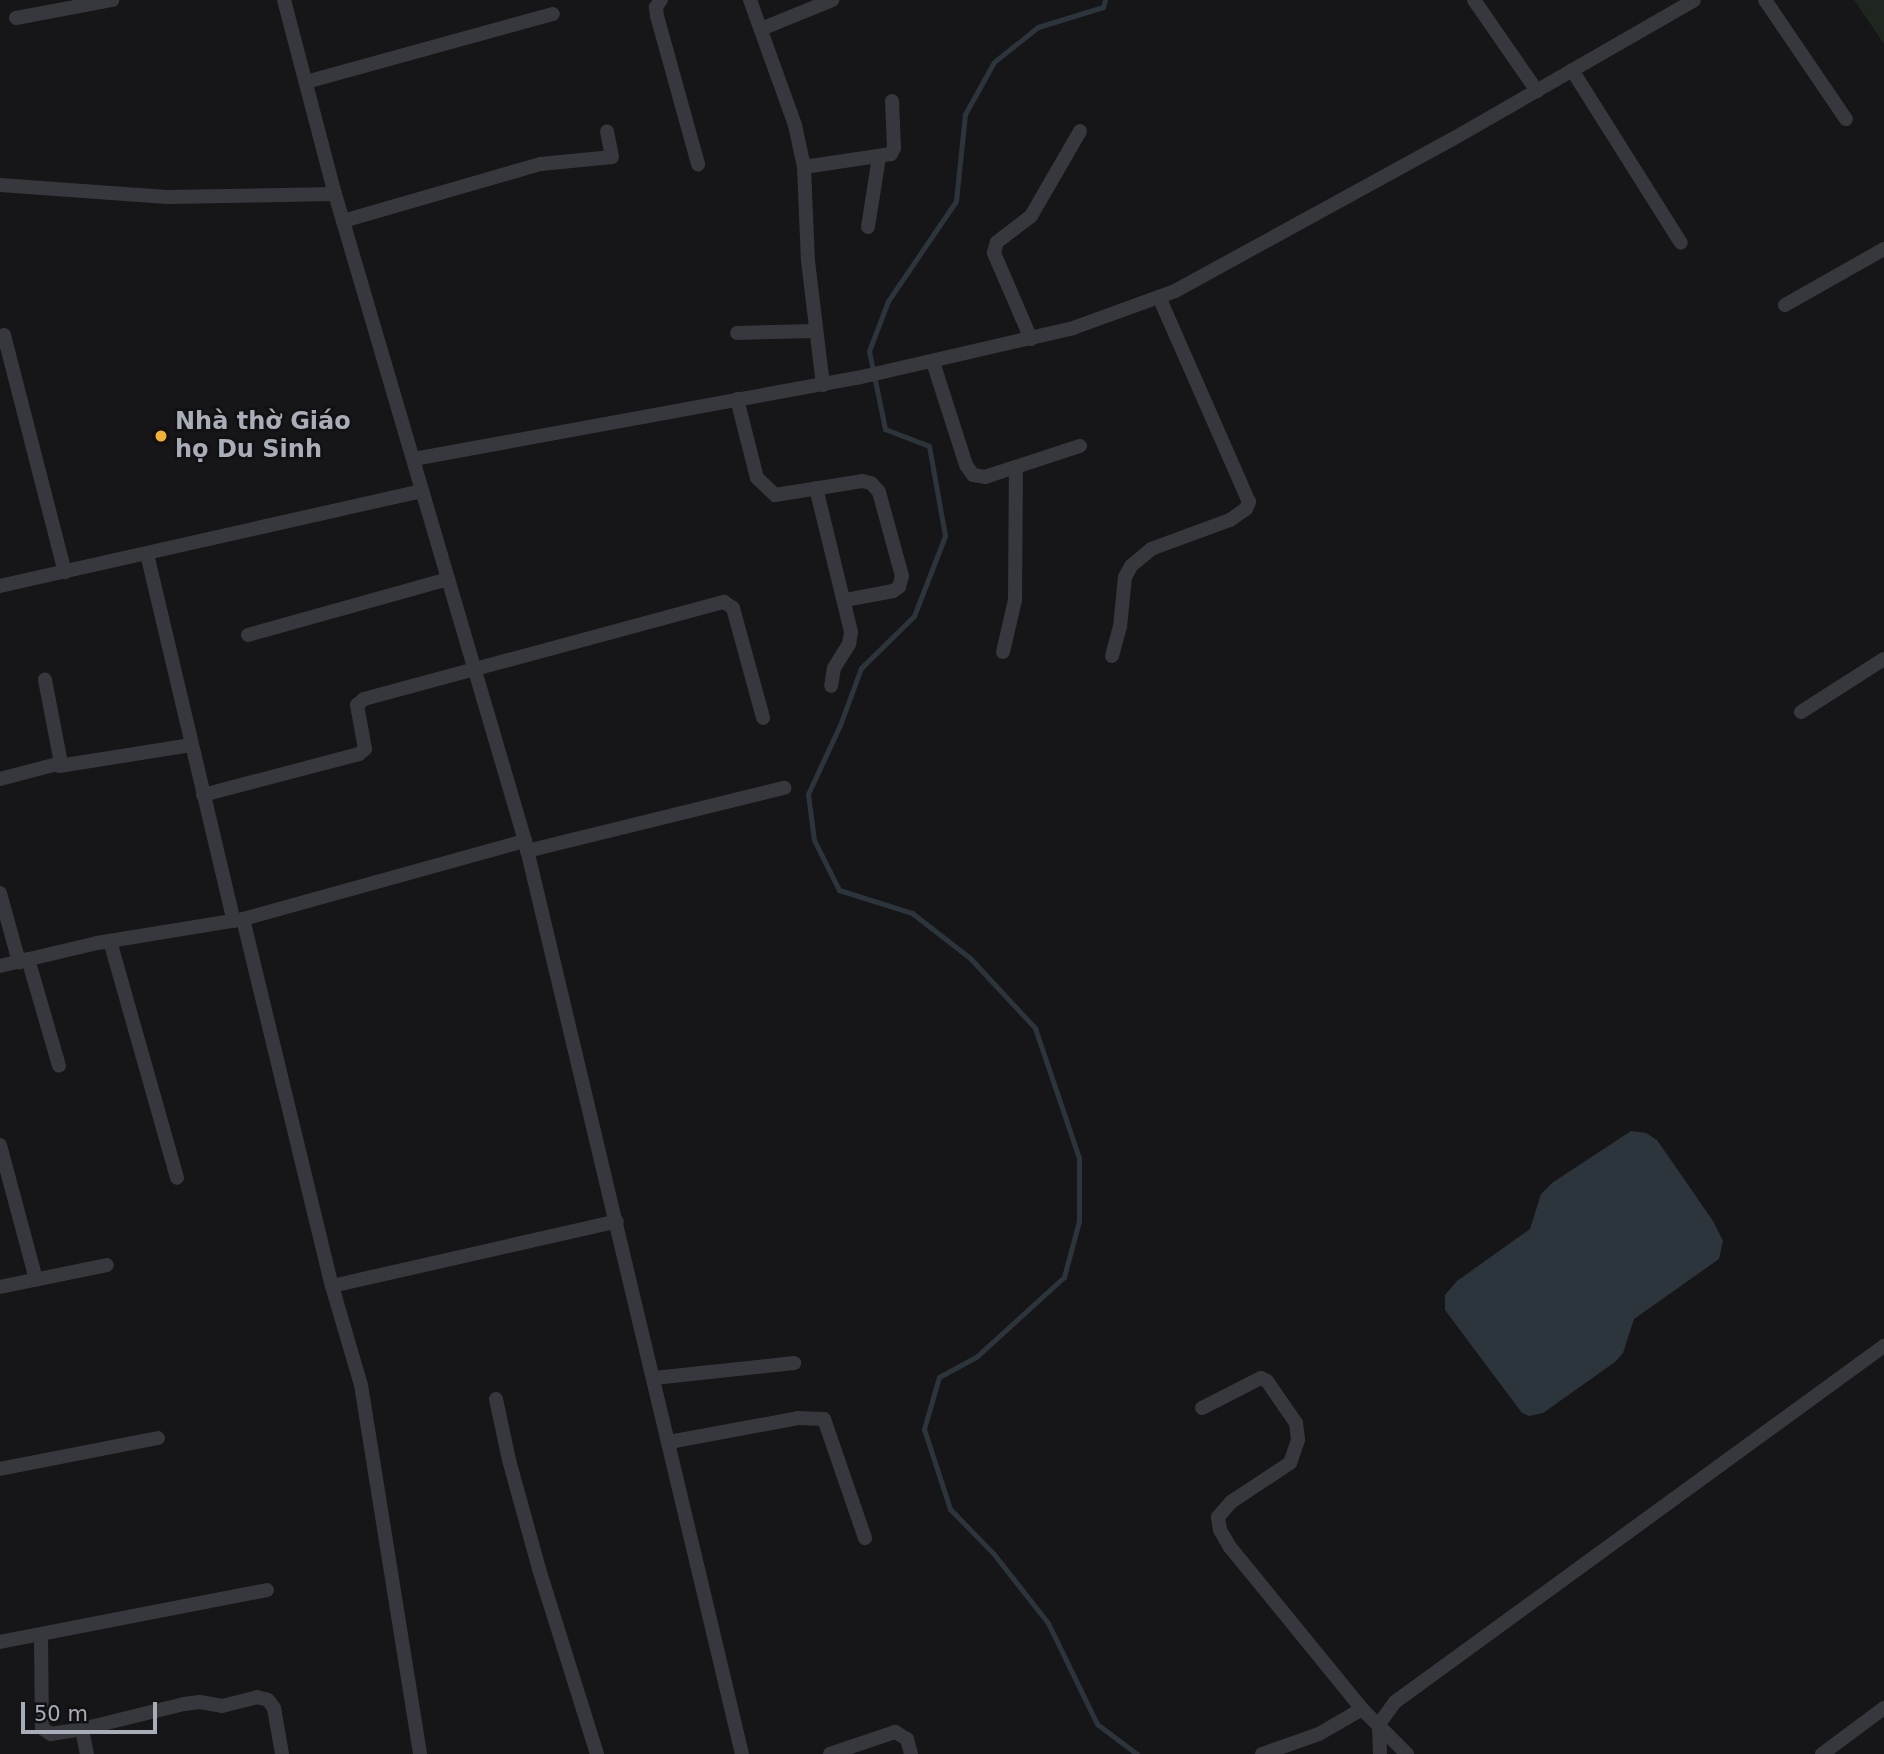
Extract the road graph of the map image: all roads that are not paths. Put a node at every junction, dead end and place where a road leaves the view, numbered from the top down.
1 (112, 0) edge
2 (284, 0) edge
3 (661, 0) edge
4 (750, 0) edge
5 (832, 0) edge
6 (1474, 0) edge
7 (1765, 0) edge
8 (1690, 1) edge
9 (553, 14) dead end
10 (16, 18) dead end
11 (761, 29) junction
12 (1572, 70) junction
13 (306, 82) junction
14 (1536, 91) junction
15 (892, 101) dead end
16 (1846, 119) dead end
17 (607, 131) dead end
18 (1080, 131) dead end
19 (879, 157) junction
20 (698, 164) dead end
21 (804, 167) junction
22 (0, 185) edge
23 (335, 194) junction
24 (343, 221) junction
25 (867, 227) dead end
26 (1681, 243) dead end
27 (1884, 250) edge
28 (1158, 297) junction
29 (1785, 305) dead end
30 (816, 331) junction
31 (737, 333) dead end
32 (4, 335) dead end
33 (1031, 339) junction
34 (933, 362) junction
35 (823, 384) junction
36 (737, 399) junction
37 (1080, 446) dead end
38 (414, 459) junction
39 (1016, 467) junction
40 (816, 488) junction
41 (422, 491) junction
42 (147, 554) junction
43 (65, 572) junction
44 (448, 579) junction
45 (0, 586) edge
46 (845, 600) junction
47 (248, 635) dead end
48 (1003, 652) dead end
49 (1112, 656) dead end
50 (1884, 659) edge
51 (475, 671) junction
52 (45, 680) dead end
53 (831, 685) dead end
54 (1801, 712) dead end
55 (763, 718) dead end
56 (191, 745) junction
57 (59, 766) junction
58 (0, 779) edge
59 (784, 788) dead end
60 (203, 795) junction
61 (526, 846) junction
62 (0, 893) edge
63 (238, 920) junction
64 (110, 942) junction
65 (23, 961) junction
66 (0, 966) edge
67 (59, 1066) dead end
68 (0, 1145) edge
69 (177, 1178) dead end
70 (617, 1221) junction
71 (107, 1265) dead end
72 (36, 1279) junction
73 (332, 1286) junction
74 (0, 1287) edge
75 (1884, 1348) edge
76 (794, 1363) dead end
77 (654, 1378) junction
78 (496, 1399) dead end
79 (1202, 1408) dead end
80 (158, 1437) dead end
81 (669, 1442) junction
82 (0, 1469) edge
83 (865, 1538) dead end
84 (267, 1590) dead end
85 (41, 1634) junction
86 (0, 1642) edge
87 (1362, 1709) junction
88 (1884, 1709) edge
89 (1379, 1724) junction
90 (82, 1729) junction
91 (1379, 1753) edge
92 (87, 1754) edge
93 (282, 1754) edge
94 (420, 1754) edge
95 (597, 1754) edge
96 (742, 1754) edge
97 (830, 1754) edge
98 (911, 1754) edge
99 (1262, 1754) edge
100 (1407, 1754) edge
101 (1822, 1754) edge

1 - 10 street
2 - 13 street
3 - 20 street
4 - 11 street
5 - 11 street
6 - 14 street
7 - 16 street
8 - 12 street
9 - 13 street
11 - 21 street
12 - 14 street
12 - 26 street
13 - 23 street
14 - 28 street
15 - 19 street
17 - 24 street
18 - 33 street
19 - 21 street
19 - 25 street
21 - 30 street
22 - 23 street
23 - 24 street
24 - 38 street
27 - 29 street
28 - 33 street
28 - 49 street
30 - 31 street
30 - 35 street
32 - 43 street
33 - 34 street
34 - 35 street
34 - 39 street
35 - 36 street
36 - 38 street
36 - 40 street
37 - 39 street
38 - 41 street
39 - 48 street
40 - 46 street
40 - 46 street
41 - 42 street
41 - 44 street
42 - 43 street
42 - 56 street
43 - 45 street
44 - 47 street
44 - 51 street
46 - 53 street
50 - 54 street
51 - 55 street
51 - 60 street
51 - 61 street
52 - 57 street
56 - 57 street
56 - 60 street
57 - 58 street
59 - 61 street
60 - 63 street
61 - 63 street
61 - 70 street
62 - 65 street
63 - 64 street
63 - 73 street
64 - 65 street
64 - 69 street
65 - 66 street
65 - 67 street
68 - 72 street
70 - 73 street
70 - 77 street
71 - 72 street
72 - 74 street
73 - 94 street
75 - 89 street
76 - 77 street
77 - 81 street
78 - 95 street
79 - 87 street
80 - 82 street
81 - 83 street
81 - 96 street
84 - 85 street
85 - 86 street
85 - 90 street
87 - 89 street
87 - 99 street
88 - 101 street
89 - 91 street
89 - 100 street
90 - 92 street
90 - 93 street
97 - 98 street

